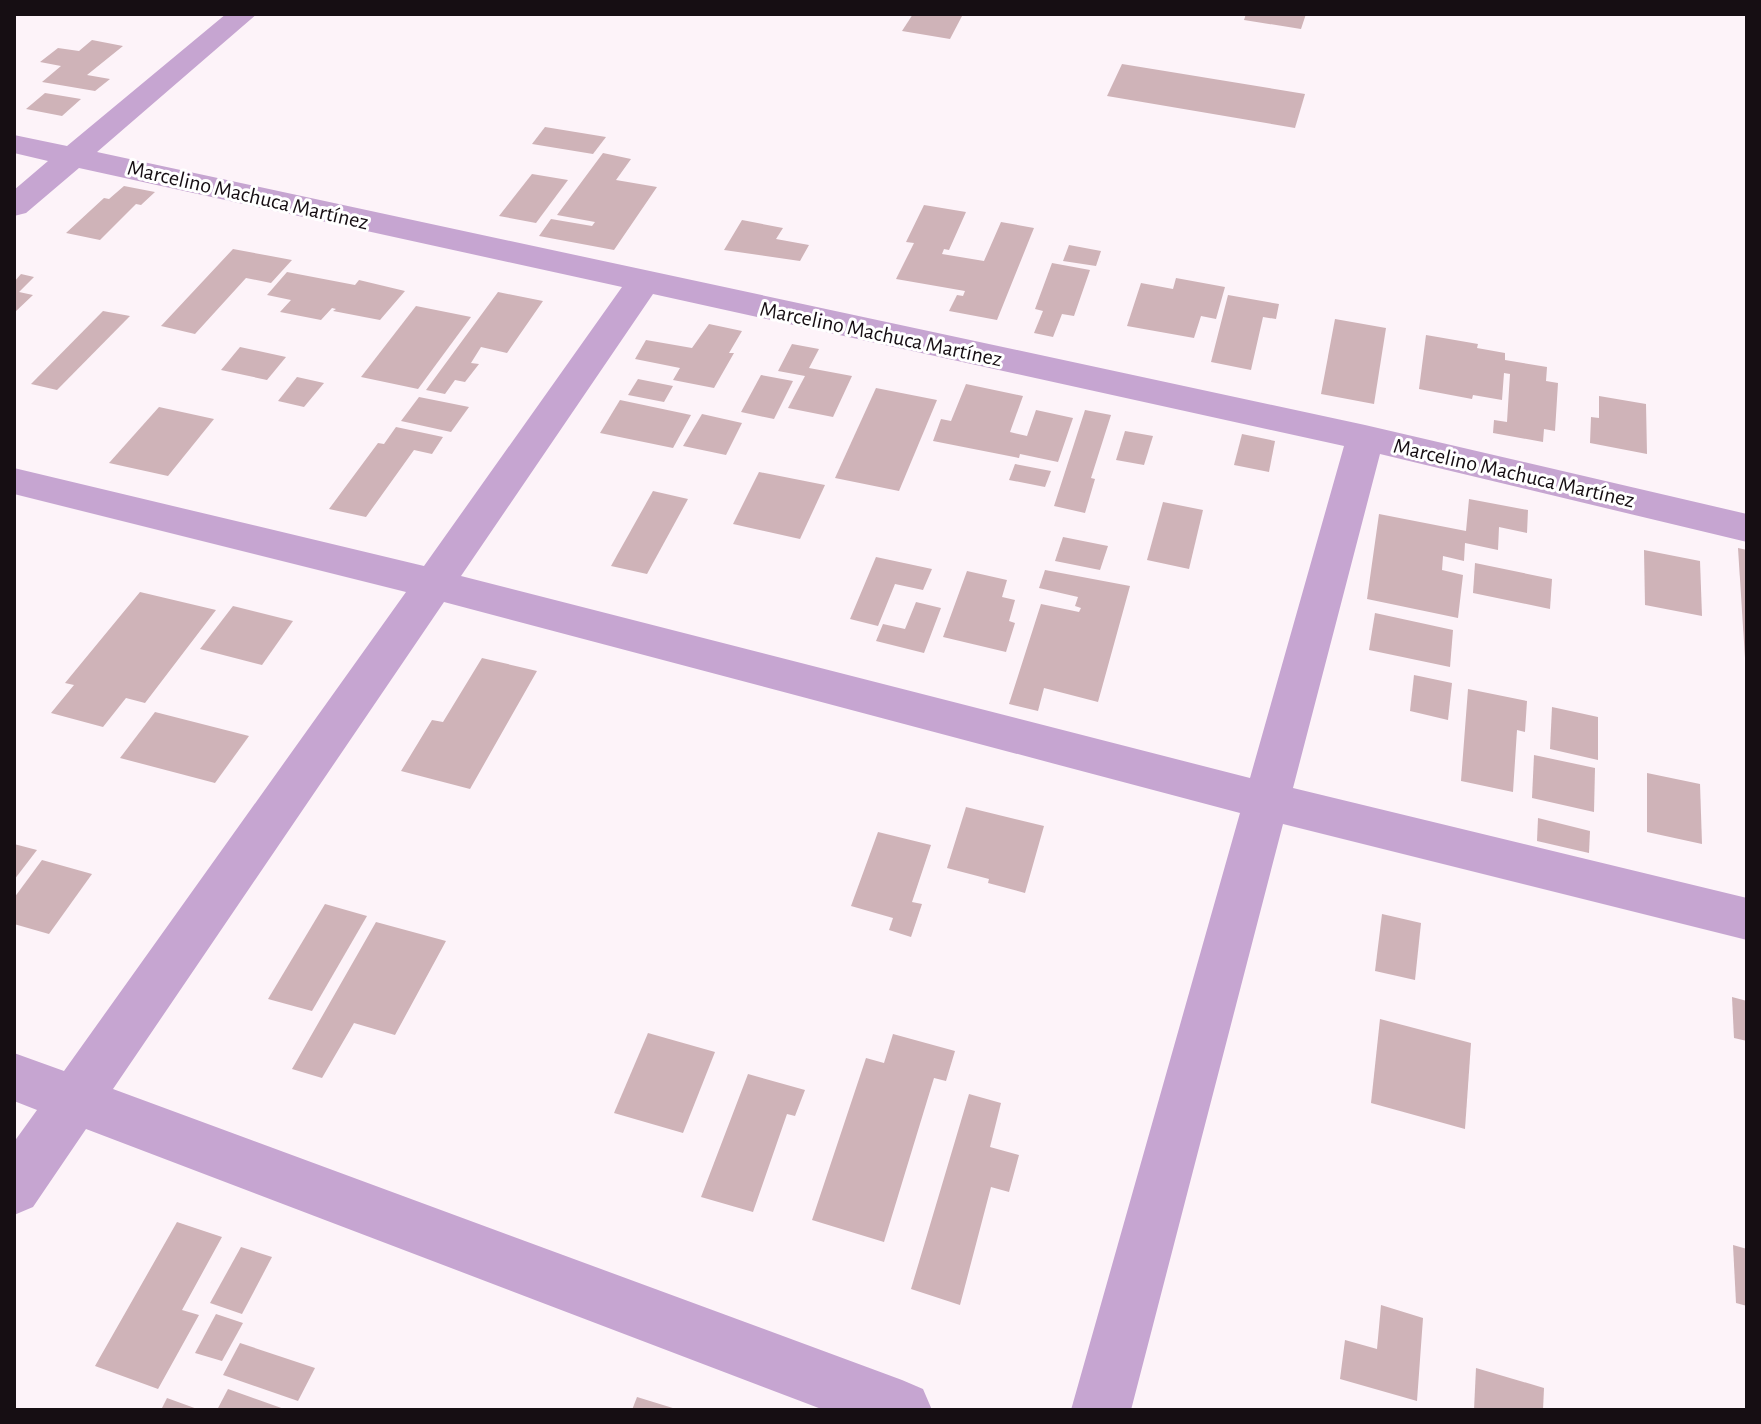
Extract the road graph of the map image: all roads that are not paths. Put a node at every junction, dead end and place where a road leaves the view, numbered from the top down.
1 (243, 14) edge
2 (14, 144) edge
3 (73, 156) junction
4 (14, 206) edge
5 (643, 283) junction
6 (1365, 438) junction
7 (14, 481) edge
8 (1747, 528) edge
9 (434, 584) junction
10 (1266, 801) junction
11 (1747, 919) edge
12 (14, 1077) edge
13 (75, 1100) junction
14 (14, 1188) edge
15 (902, 1410) edge
16 (1101, 1410) edge

1 - 3 street
2 - 3 street, Marcelino Machuca Martínez
3 - 4 street
3 - 5 street, Marcelino Machuca Martínez
5 - 6 street, Marcelino Machuca Martínez
5 - 9 street
6 - 8 street, Marcelino Machuca Martínez
6 - 10 street
7 - 9 street
9 - 10 street
9 - 13 street
10 - 11 street
10 - 16 street
12 - 13 street
13 - 14 street
13 - 15 street

